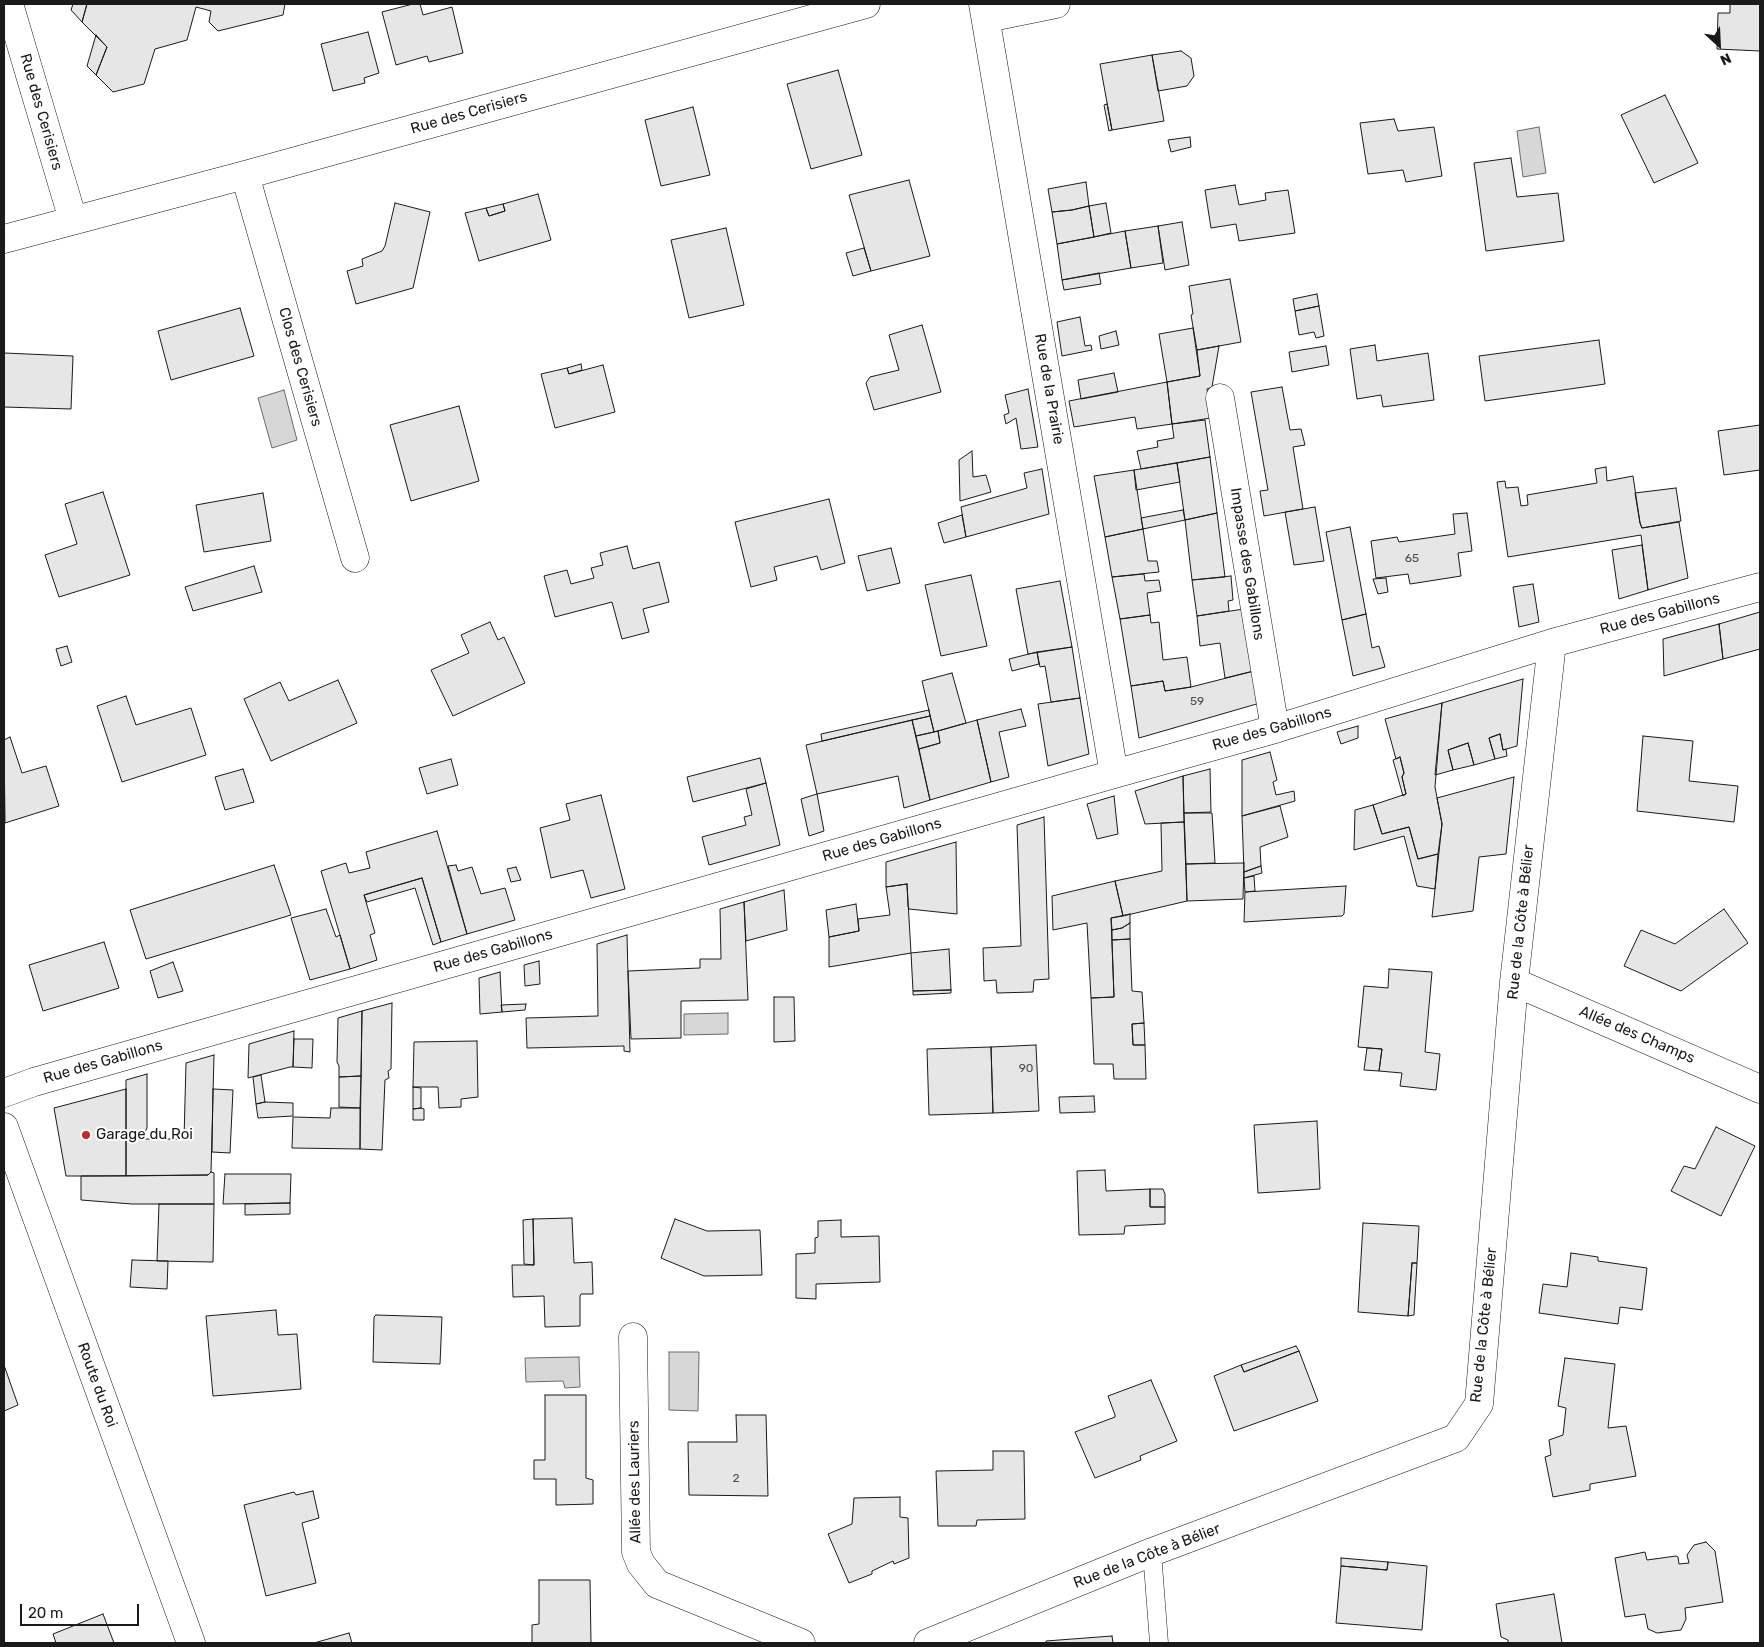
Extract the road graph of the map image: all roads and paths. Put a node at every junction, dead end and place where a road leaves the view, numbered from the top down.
1 (9, 4) edge
2 (866, 4) edge
3 (1056, 4) edge
4 (985, 11) edge
5 (245, 175) junction
6 (73, 220) junction
7 (4, 239) edge
8 (1220, 398) dead end
9 (355, 558) dead end
10 (1760, 587) edge
11 (1552, 643) junction
12 (1275, 729) junction
13 (1114, 774) junction
14 (1514, 982) junction
15 (1760, 1089) edge
16 (4, 1093) edge
17 (4, 1127) edge
18 (633, 1337) dead end
19 (1152, 1552) junction
20 (191, 1643) edge
21 (801, 1643) edge
22 (928, 1643) edge
23 (1159, 1643) edge

1 - 6 street, Rue des Cerisiers
2 - 5 street, Rue des Cerisiers
3 - 4 street
4 - 13 street, Rue de la Prairie
5 - 6 street, Rue des Cerisiers
5 - 9 street, Clos des Cerisiers
6 - 7 street, Rue des Cerisiers
8 - 12 street, Impasse des Gabillons
10 - 11 street, Rue des Gabillons
11 - 12 street, Rue des Gabillons
11 - 14 street, Rue de la Côte à Bélier
12 - 13 street, Rue des Gabillons
13 - 16 street, Rue des Gabillons
14 - 15 street, Allée des Champs
14 - 19 street, Rue de la Côte à Bélier
17 - 20 street, Route du Roi
18 - 21 street, Allée des Lauriers
19 - 22 street, Rue de la Côte à Bélier
19 - 23 lane

